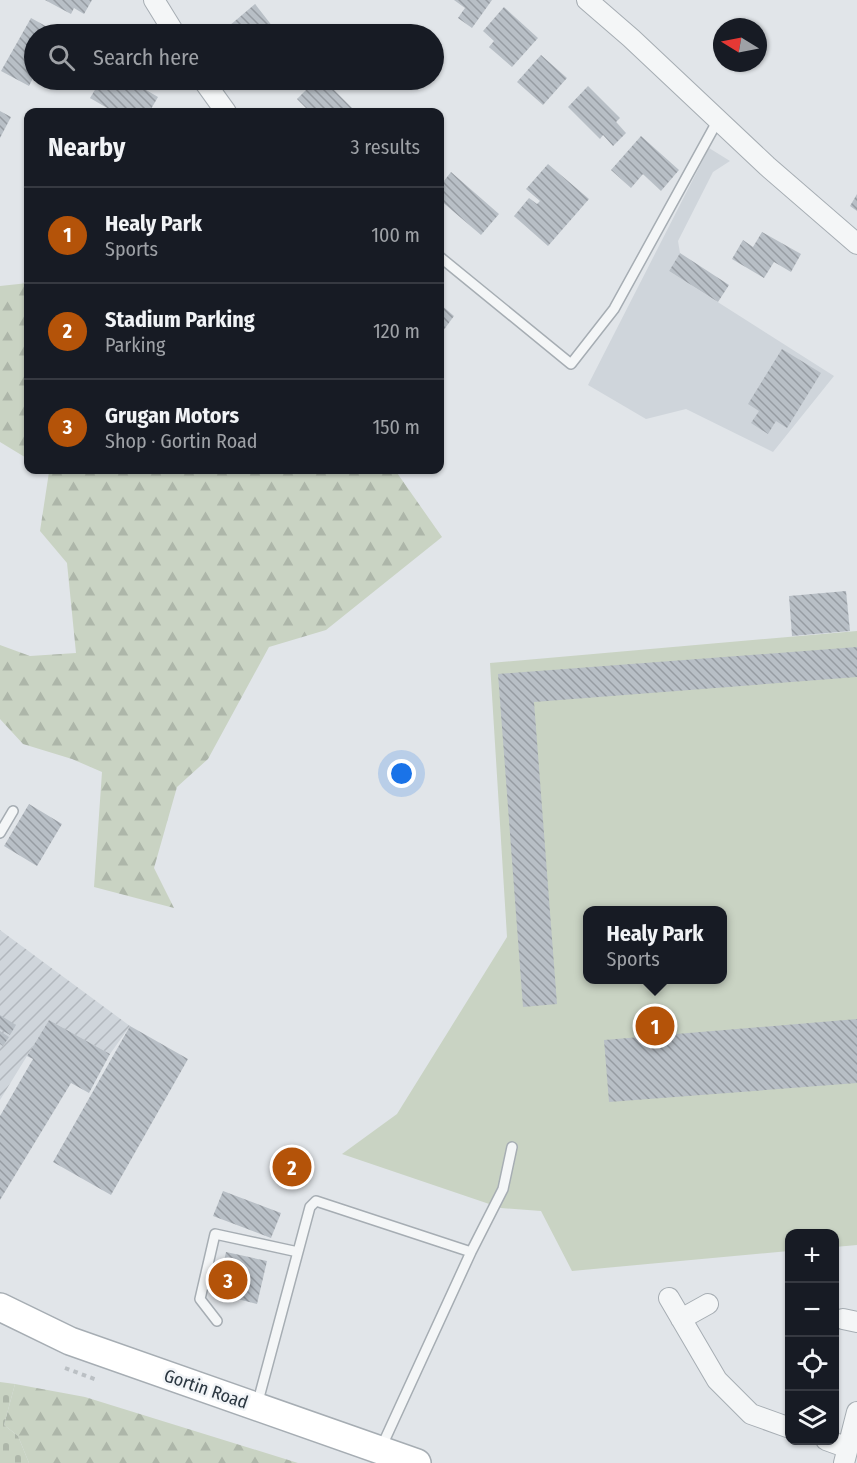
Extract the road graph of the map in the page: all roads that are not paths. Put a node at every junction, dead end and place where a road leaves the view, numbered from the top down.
1 (154, 0) edge
2 (587, 0) edge
3 (169, 24) edge
4 (210, 90) edge
5 (222, 108) edge
6 (718, 120) junction
7 (857, 244) edge
8 (444, 260) edge
9 (13, 811) dead end
10 (0, 833) edge
11 (512, 1147) dead end
12 (298, 1252) junction
13 (471, 1252) junction
14 (669, 1298) dead end
15 (708, 1304) dead end
16 (0, 1307) edge
17 (681, 1319) junction
18 (216, 1321) dead end
19 (256, 1407) junction
20 (857, 1412) edge
21 (785, 1426) edge
22 (832, 1445) edge
23 (380, 1450) junction
24 (846, 1456) edge
25 (409, 1462) edge

1 - 3 street
2 - 6 street
4 - 5 street
6 - 7 street
6 - 8 lane
9 - 10 lane
11 - 13 lane
12 - 13 lane
12 - 18 lane
12 - 19 lane
13 - 23 lane
14 - 17 street
15 - 17 street
16 - 19 main road, Gortin Road
17 - 21 street
19 - 23 main road, Gortin Road
20 - 24 street
22 - 24 street
23 - 25 main road, Gortin Road

